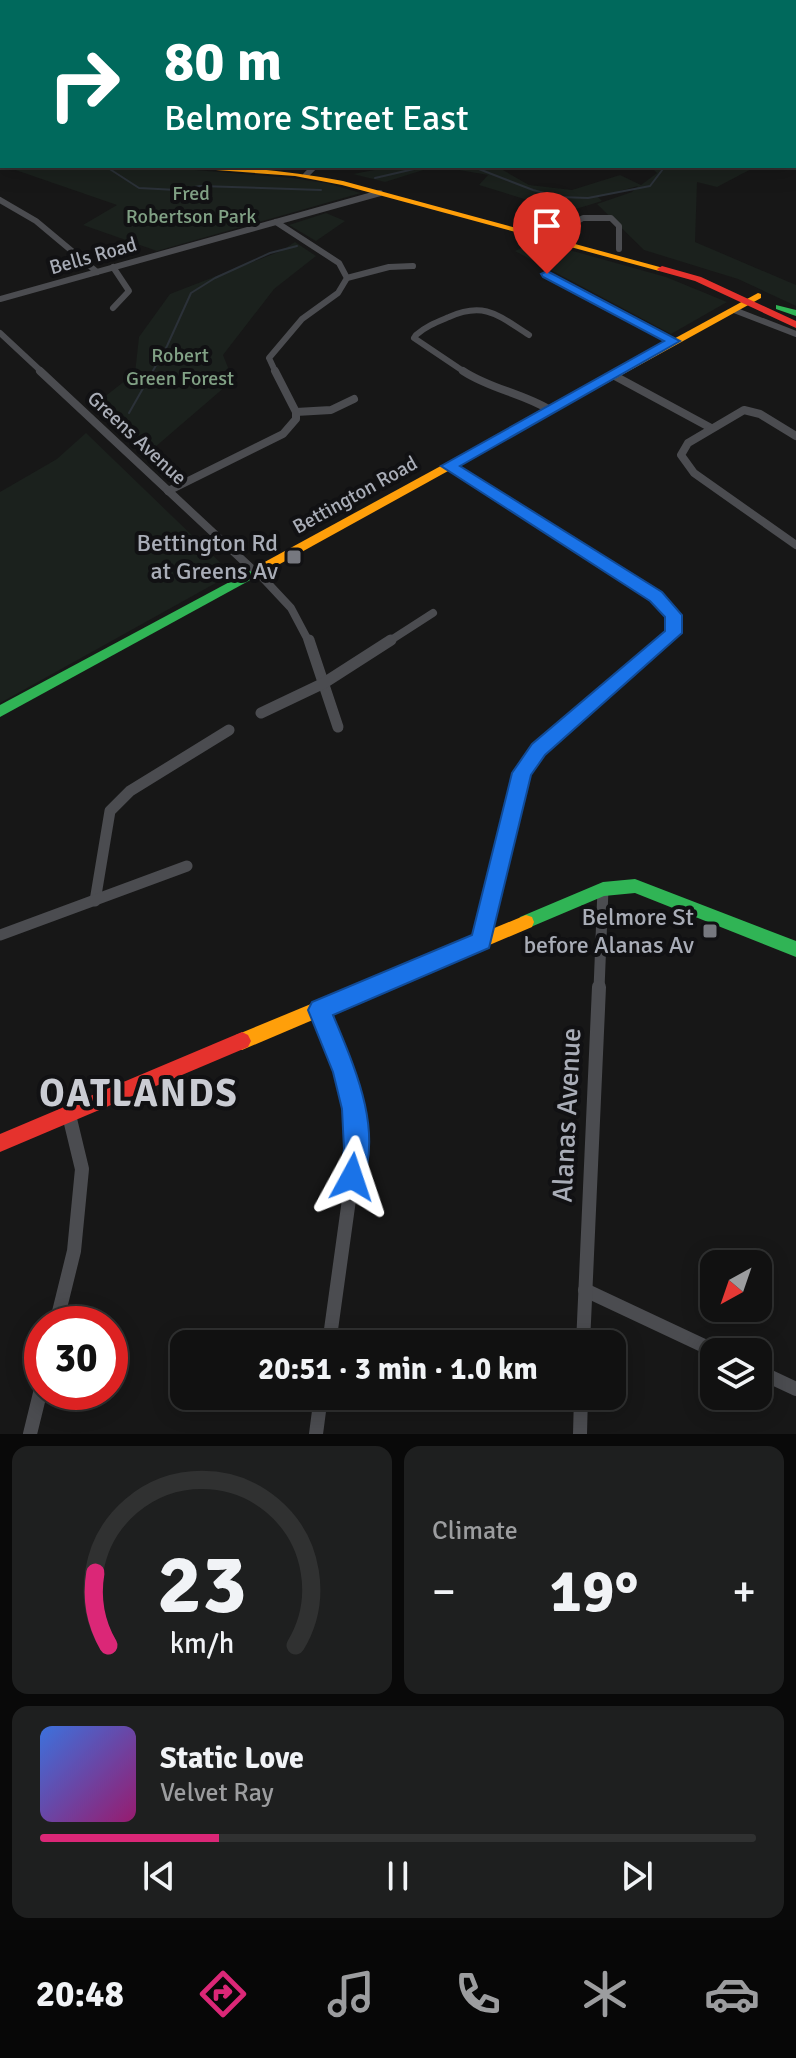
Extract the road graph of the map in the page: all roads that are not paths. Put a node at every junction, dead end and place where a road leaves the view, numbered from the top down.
1 (250, 168) edge
2 (310, 170) edge
3 (355, 183) junction
4 (380, 193) junction
5 (0, 200) edge
6 (276, 222) junction
7 (556, 233) junction
8 (619, 249) junction
9 (413, 266) dead end
10 (113, 267) junction
11 (97, 272) junction
12 (547, 274) dead end
13 (347, 278) junction
14 (0, 299) edge
15 (754, 299) junction
16 (113, 308) dead end
17 (734, 310) junction
18 (796, 315) edge
19 (796, 325) edge
20 (0, 333) edge
21 (796, 334) edge
22 (529, 335) dead end
23 (674, 341) junction
24 (613, 375) junction
25 (354, 399) dead end
26 (550, 410) junction
27 (296, 412) junction
28 (711, 428) junction
29 (796, 436) edge
30 (449, 466) junction
31 (168, 491) junction
32 (796, 545) edge
33 (257, 572) junction
34 (433, 613) dead end
35 (324, 683) junction
36 (0, 712) edge
37 (261, 713) dead end
38 (338, 727) dead end
39 (229, 730) dead end
40 (187, 866) dead end
41 (603, 889) junction
42 (95, 901) junction
43 (0, 935) edge
44 (481, 941) junction
45 (796, 949) edge
46 (320, 1010) junction
47 (69, 1115) junction
48 (0, 1143) edge
49 (585, 1290) junction
50 (60, 1306) edge
51 (331, 1330) edge
52 (584, 1330) edge
53 (700, 1344) edge
54 (772, 1378) edge
55 (796, 1389) edge
56 (36, 1410) edge
57 (319, 1410) edge
58 (581, 1410) edge
59 (30, 1434) edge
60 (316, 1434) edge
61 (580, 1434) edge

1 - 2 main road
2 - 3 main road
3 - 4 main road
3 - 7 main road
4 - 6 street, Bells Road
4 - 15 main road
5 - 11 street
6 - 10 street, Bells Road
6 - 13 street
7 - 8 main road
7 - 8 street
8 - 15 main road
9 - 13 street
10 - 11 street, Bells Road
10 - 16 street
11 - 14 street, Bells Road
12 - 23 street
13 - 27 street
15 - 17 main road, Bettington Road
15 - 18 main road
15 - 19 main road
17 - 21 street
17 - 23 main road, Bettington Road
20 - 31 street, Greens Avenue
22 - 26 street
23 - 24 main road, Bettington Road
24 - 26 main road, Bettington Road
24 - 28 street
25 - 27 street
26 - 30 main road, Bettington Road
27 - 31 street
28 - 29 street
28 - 32 street
30 - 33 main road, Bettington Road
30 - 44 street
31 - 33 street, Greens Avenue
33 - 35 street, Greens Avenue
33 - 36 main road, Bettington Road
34 - 35 street
35 - 37 street
35 - 38 street, Greens Avenue
39 - 42 street
40 - 42 street
41 - 44 main road
41 - 45 main road
41 - 49 street, Alanas Avenue
42 - 43 street
44 - 46 main road
46 - 47 main road
46 - 51 street
47 - 48 main road
47 - 50 street
49 - 52 street, Alanas Avenue
49 - 53 street
54 - 55 street
56 - 59 street
57 - 60 street
58 - 61 street

